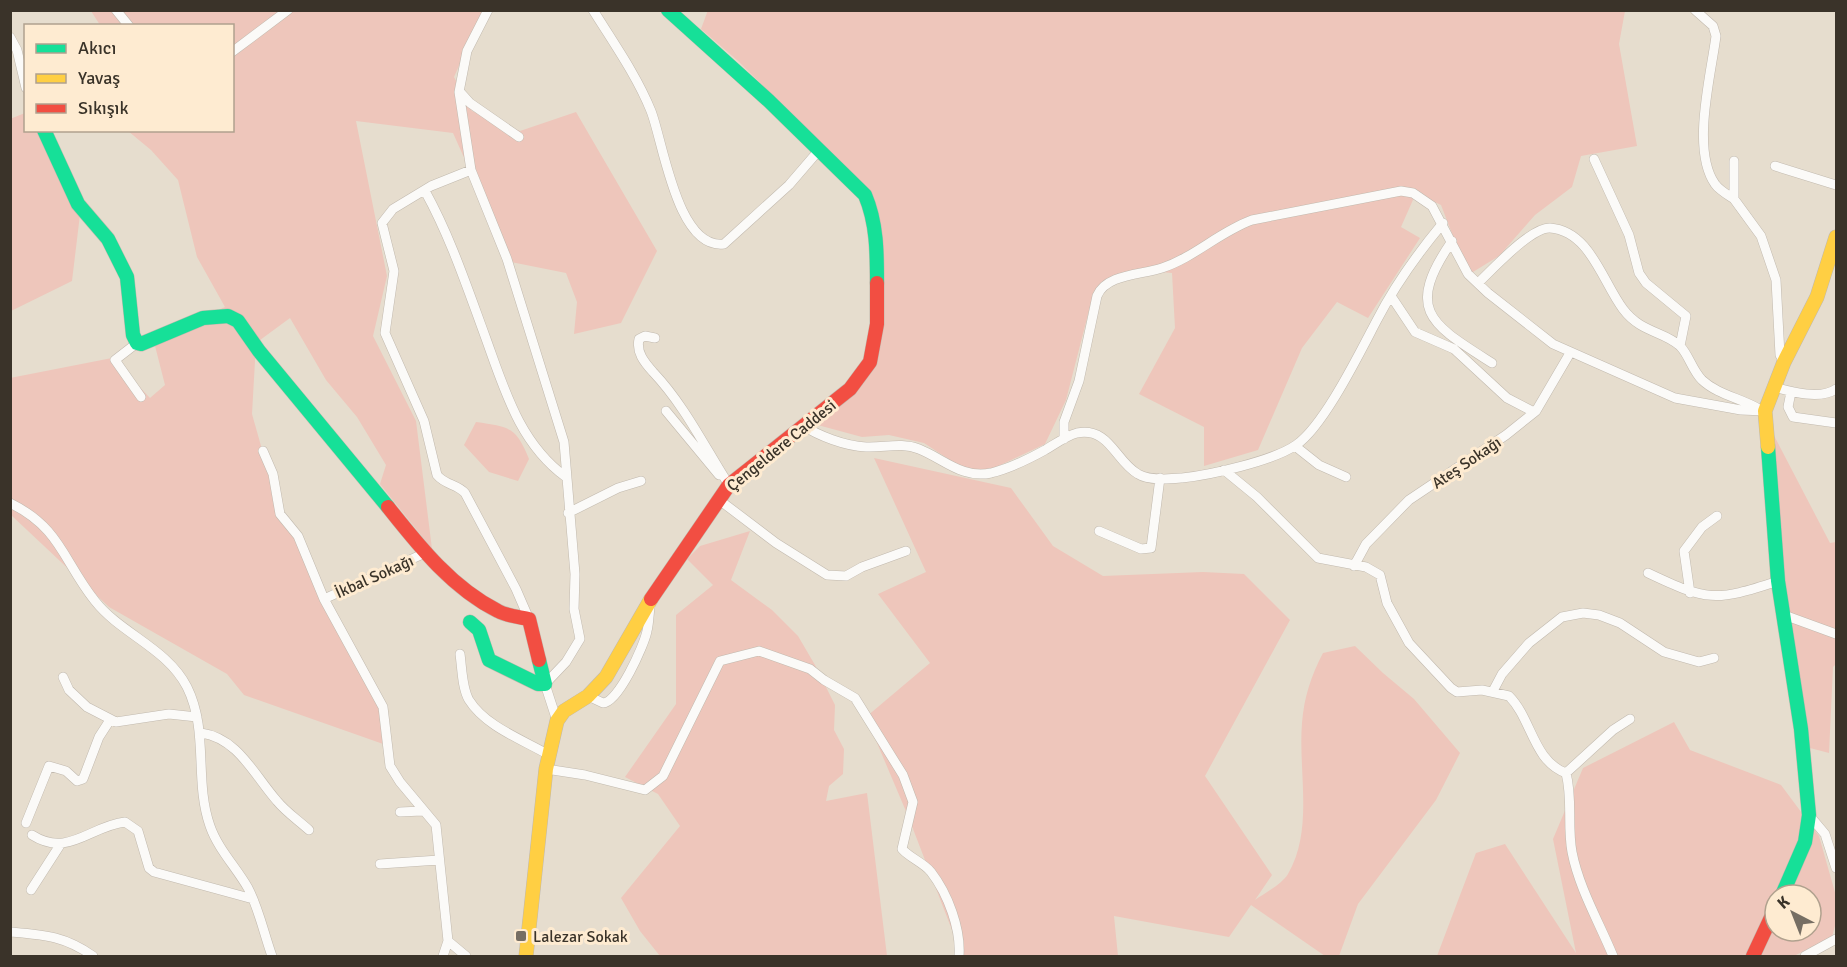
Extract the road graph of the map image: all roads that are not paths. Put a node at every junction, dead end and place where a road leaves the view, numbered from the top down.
1 (116, 10) edge
2 (288, 10) edge
3 (488, 10) edge
4 (593, 10) edge
5 (668, 10) edge
6 (1695, 10) edge
7 (127, 24) edge
8 (10, 37) edge
9 (234, 50) edge
10 (24, 80) edge
11 (459, 92) junction
12 (45, 132) edge
13 (519, 137) dead end
14 (820, 148) junction
15 (1594, 159) dead end
16 (1734, 161) dead end
17 (1775, 166) dead end
18 (471, 170) junction
19 (1836, 185) edge
20 (425, 191) junction
21 (1734, 200) junction
22 (1443, 223) junction
23 (1836, 237) edge
24 (1452, 241) junction
25 (1478, 284) junction
26 (1391, 296) junction
27 (656, 338) dead end
28 (137, 343) junction
29 (1680, 346) junction
30 (1570, 353) junction
31 (1784, 362) junction
32 (1492, 363) dead end
33 (1774, 387) junction
34 (1836, 389) edge
35 (1791, 392) junction
36 (141, 397) dead end
37 (1762, 410) junction
38 (666, 411) dead end
39 (1534, 412) junction
40 (1836, 423) edge
41 (801, 425) junction
42 (1064, 439) junction
43 (1295, 446) junction
44 (263, 451) dead end
45 (1224, 470) junction
46 (566, 477) junction
47 (1346, 477) dead end
48 (1160, 478) junction
49 (641, 481) dead end
50 (729, 485) junction
51 (718, 499) junction
52 (10, 503) edge
53 (568, 513) junction
54 (1717, 516) dead end
55 (1099, 531) dead end
56 (906, 551) dead end
57 (425, 553) junction
58 (1354, 566) junction
59 (1648, 573) dead end
60 (1778, 581) junction
61 (1690, 593) junction
62 (324, 599) junction
63 (650, 601) junction
64 (1784, 615) junction
65 (529, 619) junction
66 (470, 622) dead end
67 (1836, 634) edge
68 (460, 654) dead end
69 (1714, 658) dead end
70 (63, 677) dead end
71 (545, 684) junction
72 (1493, 691) junction
73 (588, 696) junction
74 (197, 717) junction
75 (1629, 719) dead end
76 (110, 720) junction
77 (557, 721) junction
78 (201, 733) junction
79 (549, 755) junction
80 (546, 769) junction
81 (1566, 773) junction
82 (422, 811) junction
83 (400, 812) dead end
84 (1809, 815) junction
85 (26, 823) dead end
86 (309, 830) dead end
87 (32, 835) dead end
88 (60, 845) junction
89 (439, 860) junction
90 (380, 864) dead end
91 (1836, 868) edge
92 (1787, 883) edge
93 (32, 890) dead end
94 (253, 899) junction
95 (10, 932) edge
96 (1763, 935) edge
97 (1836, 939) edge
98 (448, 941) junction
99 (93, 957) edge
100 (272, 957) edge
101 (443, 957) edge
102 (466, 957) edge
103 (526, 957) edge
104 (959, 957) edge
105 (1613, 957) edge
106 (1753, 957) edge
107 (1805, 957) edge

1 - 7 street
2 - 9 street
3 - 11 street
4 - 14 street
5 - 14 street, Çengeldere Caddesi
6 - 21 street
8 - 10 street
11 - 13 street
11 - 18 street
12 - 28 street
14 - 41 street, Çengeldere Caddesi
15 - 29 street
16 - 21 street
17 - 19 street
18 - 20 street
18 - 46 street
20 - 46 street
20 - 65 street
21 - 31 street
22 - 24 street
22 - 26 street
22 - 42 street
23 - 31 street
24 - 25 street
24 - 32 street
25 - 29 street
25 - 30 street
26 - 39 street
26 - 43 street
27 - 50 street
28 - 36 street
28 - 57 street
29 - 37 street
30 - 37 street
30 - 39 street, Ateş Sokağı
31 - 33 street
33 - 35 street
33 - 37 street
34 - 35 street
35 - 40 street
37 - 60 street
38 - 50 street
39 - 58 street, Ateş Sokağı
41 - 42 street
41 - 50 street, Çengeldere Caddesi
42 - 48 street
43 - 45 street
43 - 47 street
44 - 62 street
45 - 48 street
45 - 58 street
46 - 53 street
48 - 55 street
49 - 53 street
50 - 51 street, Çengeldere Caddesi
51 - 56 street
51 - 63 street, Çengeldere Caddesi
52 - 74 street
53 - 71 street
54 - 61 street
57 - 62 street, İkbal Sokağı
57 - 65 street
58 - 72 street
59 - 61 street
60 - 61 street
60 - 64 street
62 - 82 street
63 - 73 street, Çengeldere Caddesi
63 - 73 street
64 - 67 street
64 - 84 street
65 - 71 street
66 - 71 street
68 - 79 street
69 - 72 street
70 - 76 street
71 - 77 street
72 - 81 street
73 - 77 street, Çengeldere Caddesi
74 - 76 street
74 - 78 street
75 - 81 street
76 - 85 street
77 - 79 street
78 - 86 street
78 - 94 street
79 - 80 street
80 - 103 street
80 - 104 street
81 - 105 street
82 - 83 street
82 - 89 street
84 - 91 street
84 - 92 street
87 - 88 street
88 - 93 street
88 - 94 street
89 - 90 street
89 - 98 street
94 - 100 street
95 - 99 street
96 - 106 street
97 - 107 street
98 - 101 street
98 - 102 street

